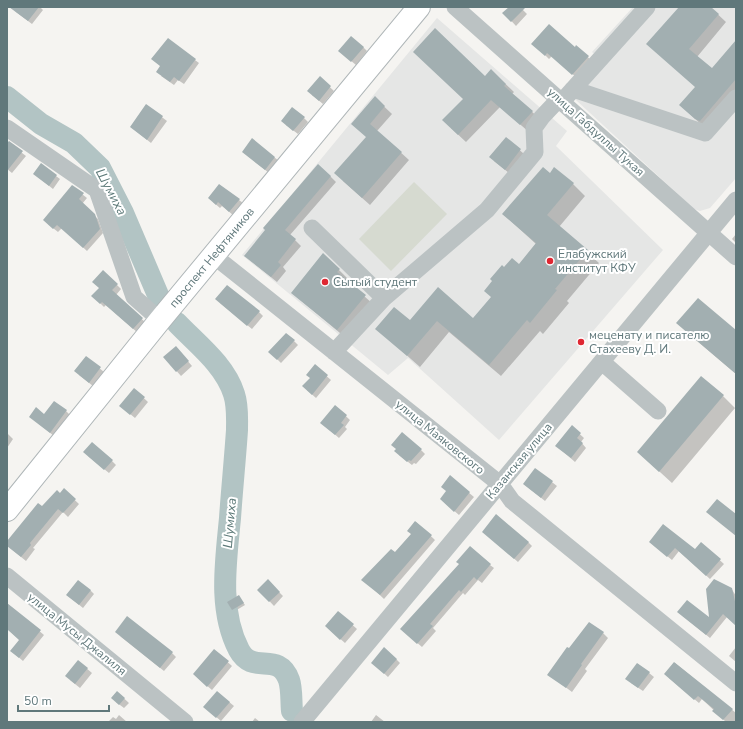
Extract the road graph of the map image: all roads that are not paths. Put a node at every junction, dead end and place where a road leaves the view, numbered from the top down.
1 (419, 7) edge
2 (455, 7) edge
3 (647, 7) edge
4 (573, 89) junction
5 (736, 98) edge
6 (561, 101) junction
7 (7, 128) edge
8 (735, 202) edge
9 (312, 228) dead end
10 (709, 233) junction
11 (214, 256) junction
12 (736, 258) edge
13 (384, 298) junction
14 (160, 320) junction
15 (334, 352) junction
16 (602, 362) junction
17 (658, 410) dead end
18 (500, 484) junction
19 (7, 510) edge
20 (7, 576) edge
21 (736, 683) edge
22 (185, 722) edge
23 (302, 722) edge

1 - 11 main road, проспект Нефтяников
2 - 6 street, улица Габдуллы Тукая
3 - 4 street
4 - 5 street
4 - 6 street
6 - 10 street, улица Габдуллы Тукая
6 - 13 street
7 - 14 street
8 - 10 street, Казанская улица
9 - 13 street
10 - 12 street, улица Габдуллы Тукая
10 - 16 street, Казанская улица
11 - 14 main road, проспект Нефтяников
11 - 15 street, улица Маяковского
13 - 15 street
14 - 19 main road, проспект Нефтяников
15 - 18 street, улица Маяковского
16 - 17 street
16 - 18 street, Казанская улица
18 - 21 street, улица Маяковского
18 - 23 street, Казанская улица
20 - 22 street, улица Мусы Джалиля

